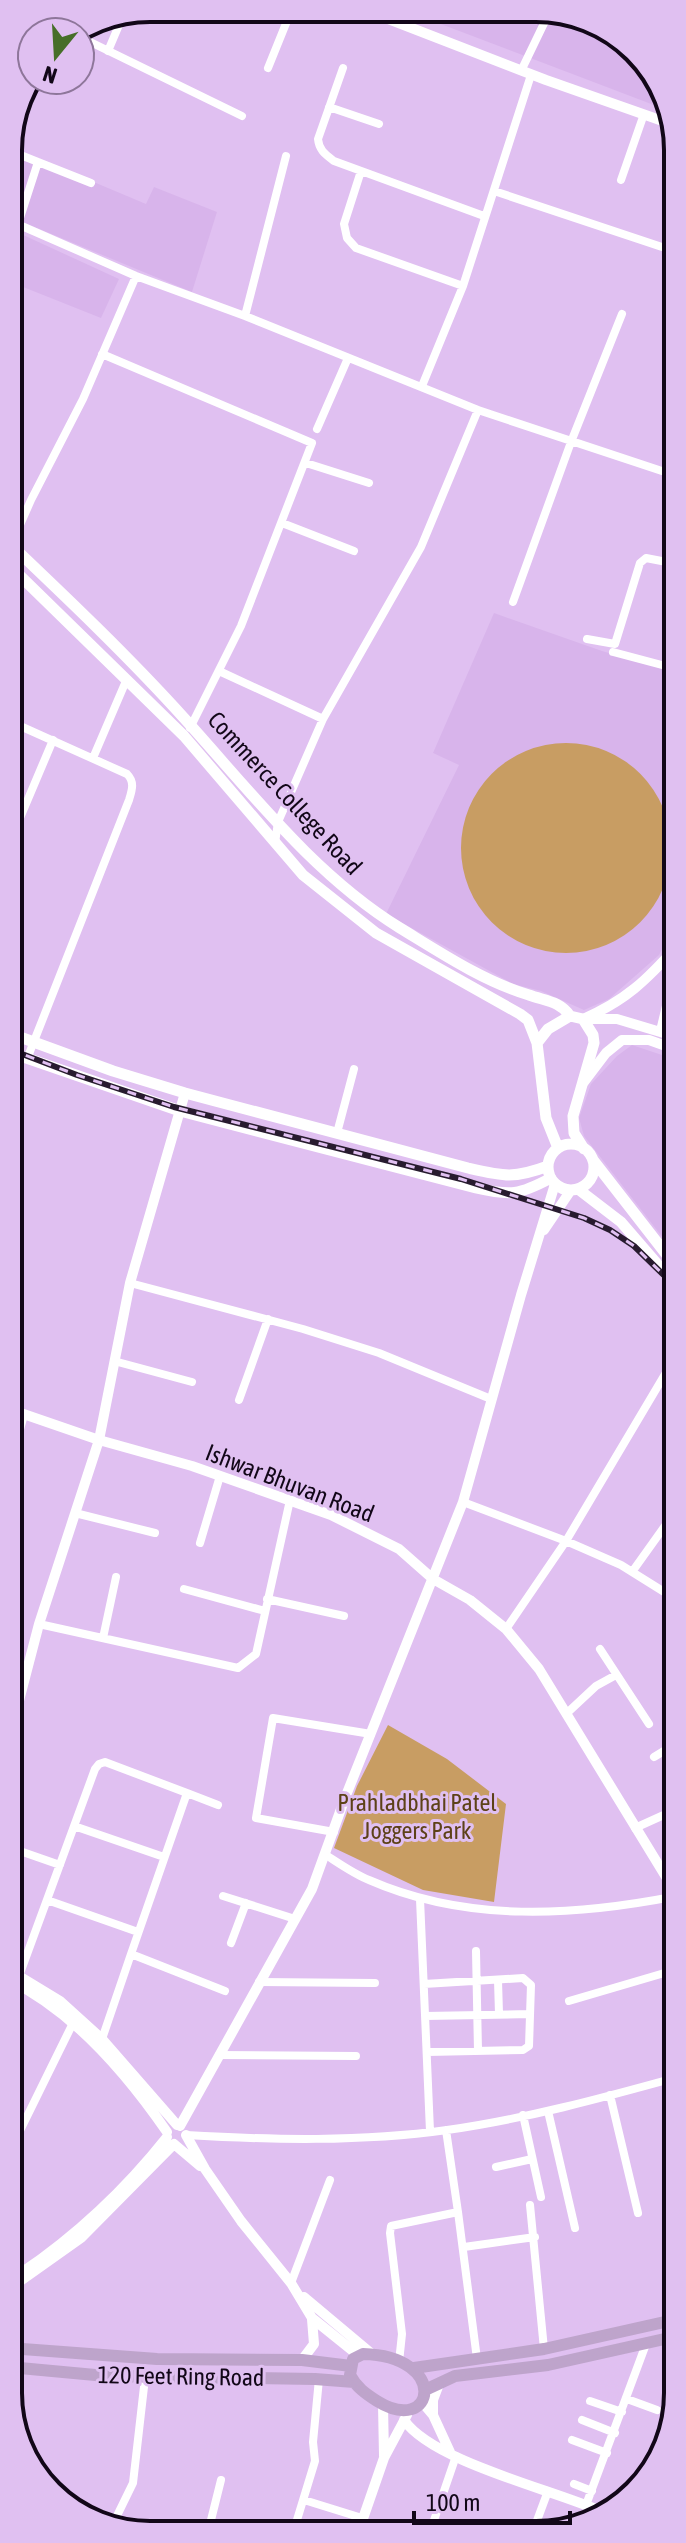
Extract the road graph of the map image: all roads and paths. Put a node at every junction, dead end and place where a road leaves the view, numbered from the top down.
1 (287, 22) edge
2 (396, 22) edge
3 (545, 23) edge
4 (118, 27) edge
5 (96, 45) edge
6 (108, 51) junction
7 (268, 68) dead end
8 (343, 68) dead end
9 (526, 73) junction
10 (329, 107) junction
11 (644, 114) junction
12 (242, 116) dead end
13 (660, 119) edge
14 (379, 124) dead end
15 (22, 156) edge
16 (286, 156) dead end
17 (38, 162) junction
18 (361, 171) junction
19 (621, 180) dead end
20 (91, 183) dead end
21 (494, 191) junction
22 (22, 212) edge
23 (484, 216) junction
24 (22, 226) edge
25 (664, 248) edge
26 (136, 276) junction
27 (463, 286) junction
28 (622, 314) dead end
29 (245, 316) junction
30 (102, 354) junction
31 (348, 358) junction
32 (422, 386) junction
33 (478, 410) junction
34 (317, 429) dead end
35 (571, 442) junction
36 (306, 463) junction
37 (664, 472) edge
38 (369, 483) dead end
39 (22, 519) edge
40 (282, 523) junction
41 (354, 551) dead end
42 (22, 559) edge
43 (664, 561) edge
44 (22, 578) edge
45 (513, 602) dead end
46 (587, 639) dead end
47 (613, 652) dead end
48 (664, 666) edge
49 (219, 671) junction
50 (126, 681) junction
51 (323, 719) junction
52 (22, 727) edge
53 (188, 731) junction
54 (53, 740) junction
55 (93, 758) junction
56 (22, 813) edge
57 (278, 822) junction
58 (275, 844) junction
59 (664, 961) edge
60 (570, 1016) junction
61 (664, 1018) edge
62 (583, 1019) junction
63 (661, 1031) junction
64 (664, 1032) edge
65 (22, 1038) edge
66 (34, 1042) junction
67 (537, 1043) junction
68 (664, 1045) edge
69 (22, 1057) edge
70 (27, 1059) junction
71 (354, 1069) dead end
72 (582, 1085) junction
73 (185, 1093) junction
74 (180, 1111) junction
75 (337, 1133) junction
76 (558, 1148) junction
77 (584, 1149) junction
78 (593, 1159) junction
79 (551, 1176) junction
80 (575, 1190) junction
81 (538, 1238) junction
82 (661, 1248) junction
83 (664, 1249) edge
84 (664, 1252) edge
85 (664, 1272) edge
86 (130, 1283) junction
87 (268, 1319) junction
88 (114, 1361) junction
89 (664, 1376) edge
90 (192, 1382) dead end
91 (491, 1399) junction
92 (239, 1400) dead end
93 (24, 1415) joint
94 (22, 1422) edge
95 (99, 1440) junction
96 (220, 1476) junction
97 (290, 1500) junction
98 (463, 1502) junction
99 (75, 1513) junction
100 (664, 1527) edge
101 (155, 1533) dead end
102 (566, 1541) junction
103 (200, 1543) dead end
104 (632, 1572) junction
105 (116, 1577) dead end
106 (433, 1579) junction
107 (184, 1589) dead end
108 (664, 1592) edge
109 (267, 1599) junction
110 (265, 1611) junction
111 (344, 1616) dead end
112 (39, 1624) junction
113 (506, 1629) junction
114 (103, 1638) junction
115 (600, 1649) dead end
116 (616, 1675) junction
117 (22, 1689) edge
118 (566, 1714) junction
119 (649, 1724) dead end
120 (371, 1734) junction
121 (664, 1751) edge
122 (654, 1757) dead end
123 (187, 1793) junction
124 (218, 1805) dead end
125 (664, 1815) edge
126 (74, 1826) junction
127 (635, 1828) junction
128 (334, 1832) junction
129 (22, 1852) edge
130 (326, 1855) junction
131 (164, 1857) junction
132 (60, 1865) junction
133 (664, 1874) edge
134 (223, 1896) dead end
135 (664, 1898) edge
136 (420, 1899) junction
137 (47, 1900) junction
138 (246, 1903) junction
139 (295, 1919) junction
140 (138, 1932) junction
141 (231, 1943) dead end
142 (476, 1951) dead end
143 (22, 1954) edge
144 (131, 1954) junction
145 (664, 1973) edge
146 (22, 1980) edge
147 (498, 1980) junction
148 (477, 1981) junction
149 (22, 1982) edge
150 (259, 1982) junction
151 (375, 1983) dead end
152 (424, 1984) junction
153 (225, 1991) dead end
154 (569, 2001) dead end
155 (478, 2014) junction
156 (499, 2014) junction
157 (530, 2014) junction
158 (425, 2016) junction
159 (73, 2023) junction
160 (102, 2039) junction
161 (478, 2051) junction
162 (427, 2052) junction
163 (219, 2055) junction
164 (356, 2056) dead end
165 (664, 2081) edge
166 (610, 2095) junction
167 (548, 2111) junction
168 (523, 2115) junction
169 (22, 2127) edge
170 (181, 2129) junction
171 (446, 2130) junction
172 (430, 2131) junction
173 (169, 2138) junction
174 (532, 2159) junction
175 (496, 2167) dead end
176 (205, 2169) junction
177 (330, 2180) dead end
178 (541, 2197) dead end
179 (530, 2205) dead end
180 (458, 2212) junction
181 (638, 2213) dead end
182 (575, 2228) dead end
183 (535, 2237) junction
184 (464, 2247) junction
185 (22, 2272) edge
186 (22, 2280) edge
187 (294, 2287) junction
188 (312, 2318) junction
189 (664, 2322) edge
190 (664, 2340) edge
191 (646, 2344) junction
192 (22, 2349) edge
193 (544, 2349) junction
194 (372, 2354) junction
195 (477, 2359) junction
196 (302, 2360) junction
197 (354, 2361) junction
198 (399, 2362) junction
199 (22, 2368) edge
200 (414, 2368) junction
201 (145, 2378) junction
202 (319, 2379) junction
203 (354, 2382) junction
204 (439, 2384) junction
205 (423, 2396) junction
206 (627, 2399) junction
207 (590, 2401) dead end
208 (383, 2405) junction
209 (657, 2410) dead end
210 (622, 2412) junction
211 (407, 2415) junction
212 (433, 2415) junction
213 (582, 2420) dead end
214 (615, 2433) junction
215 (572, 2440) dead end
216 (607, 2453) junction
217 (454, 2455) junction
218 (384, 2458) junction
219 (221, 2480) dead end
220 (574, 2484) dead end
221 (548, 2491) junction
222 (592, 2491) junction
223 (304, 2500) junction
224 (586, 2505) junction
225 (592, 2507) edge
226 (117, 2516) edge
227 (362, 2518) junction
228 (211, 2521) edge
229 (297, 2521) edge
230 (361, 2521) edge
231 (433, 2521) edge
232 (537, 2521) edge

1 - 7 street
2 - 9 street
3 - 9 street
4 - 6 street
5 - 6 street
6 - 12 street
8 - 10 street
9 - 11 street
9 - 21 street
10 - 14 street
10 - 18 street
11 - 13 street
11 - 19 street
15 - 17 street
16 - 29 street
17 - 20 street
17 - 22 street
18 - 23 street
18 - 27 street
21 - 23 street
21 - 25 street
23 - 27 street
24 - 26 street
26 - 29 street
26 - 30 street
27 - 32 street
28 - 35 street
29 - 31 street
30 - 36 street
30 - 39 street
31 - 32 street
31 - 34 street
32 - 33 street
33 - 35 street
33 - 51 street
35 - 37 street
35 - 45 street
36 - 38 street
36 - 40 street
40 - 41 street
40 - 49 street
42 - 53 main road, Commerce College Road
43 - 46 street
44 - 50 main road, Commerce College Road
47 - 48 street
49 - 51 street
49 - 53 street
50 - 53 main road, Commerce College Road
50 - 55 street
51 - 57 street
52 - 54 street
53 - 57 main road, Commerce College Road
53 - 58 main road, Commerce College Road
54 - 55 street
54 - 56 street
55 - 66 street
57 - 58 street
57 - 60 main road, Commerce College Road
58 - 67 main road, Commerce College Road
59 - 62 street
60 - 62 main road, Commerce College Road
60 - 67 main road
61 - 63 street
62 - 63 street
62 - 72 main road
63 - 64 street
65 - 66 main road
66 - 70 street
66 - 73 main road
67 - 76 main road
68 - 72 street
69 - 70 main road
70 - 74 main road
71 - 75 street
72 - 77 main road
73 - 74 street
73 - 75 main road
74 - 79 main road
74 - 86 street
75 - 79 main road
76 - 77 main road
76 - 79 main road
77 - 78 main road
78 - 80 main road
78 - 82 main road
79 - 80 main road
79 - 81 street
80 - 81 street
80 - 85 main road
81 - 91 street
82 - 83 street
82 - 84 main road
86 - 87 street
86 - 88 street
87 - 91 street
87 - 92 street
88 - 90 street
88 - 95 street
89 - 102 street
91 - 98 street
93 - 94 street
93 - 95 street, Ishwar Bhuvan Road
95 - 96 street, Ishwar Bhuvan Road
95 - 99 street
96 - 97 street, Ishwar Bhuvan Road
96 - 103 street
97 - 106 street, Ishwar Bhuvan Road
97 - 109 street
98 - 102 street
98 - 106 street
99 - 101 street
99 - 112 street
100 - 104 street
102 - 104 street
102 - 113 street
104 - 108 street
105 - 114 street
106 - 113 street, Ishwar Bhuvan Road
106 - 120 street
107 - 110 street
109 - 110 street
109 - 111 street
110 - 114 street
112 - 114 street
112 - 117 street
113 - 118 street, Ishwar Bhuvan Road
115 - 116 street
116 - 118 street
116 - 119 street
118 - 127 street, Ishwar Bhuvan Road
120 - 128 street
120 - 128 street
121 - 122 street
123 - 124 street
123 - 126 street
123 - 131 street
125 - 127 street
126 - 131 street
126 - 132 street
127 - 133 street, Ishwar Bhuvan Road
128 - 130 street
129 - 132 street
130 - 136 street
130 - 139 street
131 - 140 street
132 - 137 street
134 - 138 street
135 - 136 street
136 - 152 street
137 - 140 street
137 - 143 street
138 - 139 street
138 - 141 street
139 - 150 street
140 - 144 street
142 - 148 street
144 - 153 street
144 - 160 street
145 - 154 street
146 - 160 street
147 - 148 street
147 - 156 street
147 - 157 street
148 - 152 street
148 - 155 street
149 - 159 street
150 - 151 street
150 - 163 street
152 - 158 street
155 - 156 street
155 - 158 street
155 - 161 street
156 - 157 street
157 - 161 street
158 - 162 street
159 - 169 street
159 - 173 street
160 - 170 street
161 - 162 street
162 - 172 street
163 - 164 street
163 - 170 street
165 - 166 street
166 - 167 street
166 - 181 street
167 - 168 street
167 - 182 street
168 - 171 street
168 - 174 street
170 - 172 street
170 - 173 street
170 - 173 street
170 - 176 street
171 - 172 street
171 - 180 street
173 - 176 street
173 - 185 street
173 - 186 street
174 - 175 street
174 - 178 street
176 - 187 street
177 - 187 street
179 - 183 street
180 - 184 street
180 - 198 street
183 - 184 street
183 - 193 street
184 - 195 street
187 - 188 street
187 - 194 street
188 - 196 street
188 - 197 street
189 - 193 main road
190 - 191 main road
191 - 204 main road
191 - 206 street
192 - 196 main road, 120 Feet Ring Road
193 - 195 main road
194 - 197 main road, 120 Feet Ring Road
194 - 198 main road
195 - 200 main road
196 - 197 main road, 120 Feet Ring Road
197 - 203 main road
198 - 200 main road
199 - 201 main road, 120 Feet Ring Road
200 - 205 main road
201 - 202 main road, 120 Feet Ring Road
201 - 226 street
202 - 203 main road, 120 Feet Ring Road
202 - 223 street
203 - 208 main road
204 - 205 main road
204 - 212 street
205 - 211 main road
205 - 212 street
206 - 209 street
206 - 210 street
207 - 210 street
208 - 211 main road
208 - 218 street
210 - 214 street
211 - 217 street
211 - 218 street
212 - 217 street
213 - 214 street
214 - 216 street
215 - 216 street
216 - 222 street
217 - 221 street
217 - 231 street
218 - 227 street
219 - 228 street
220 - 222 street
221 - 224 street
221 - 232 street
222 - 224 street
223 - 227 street
223 - 229 street
224 - 225 street
227 - 230 street

